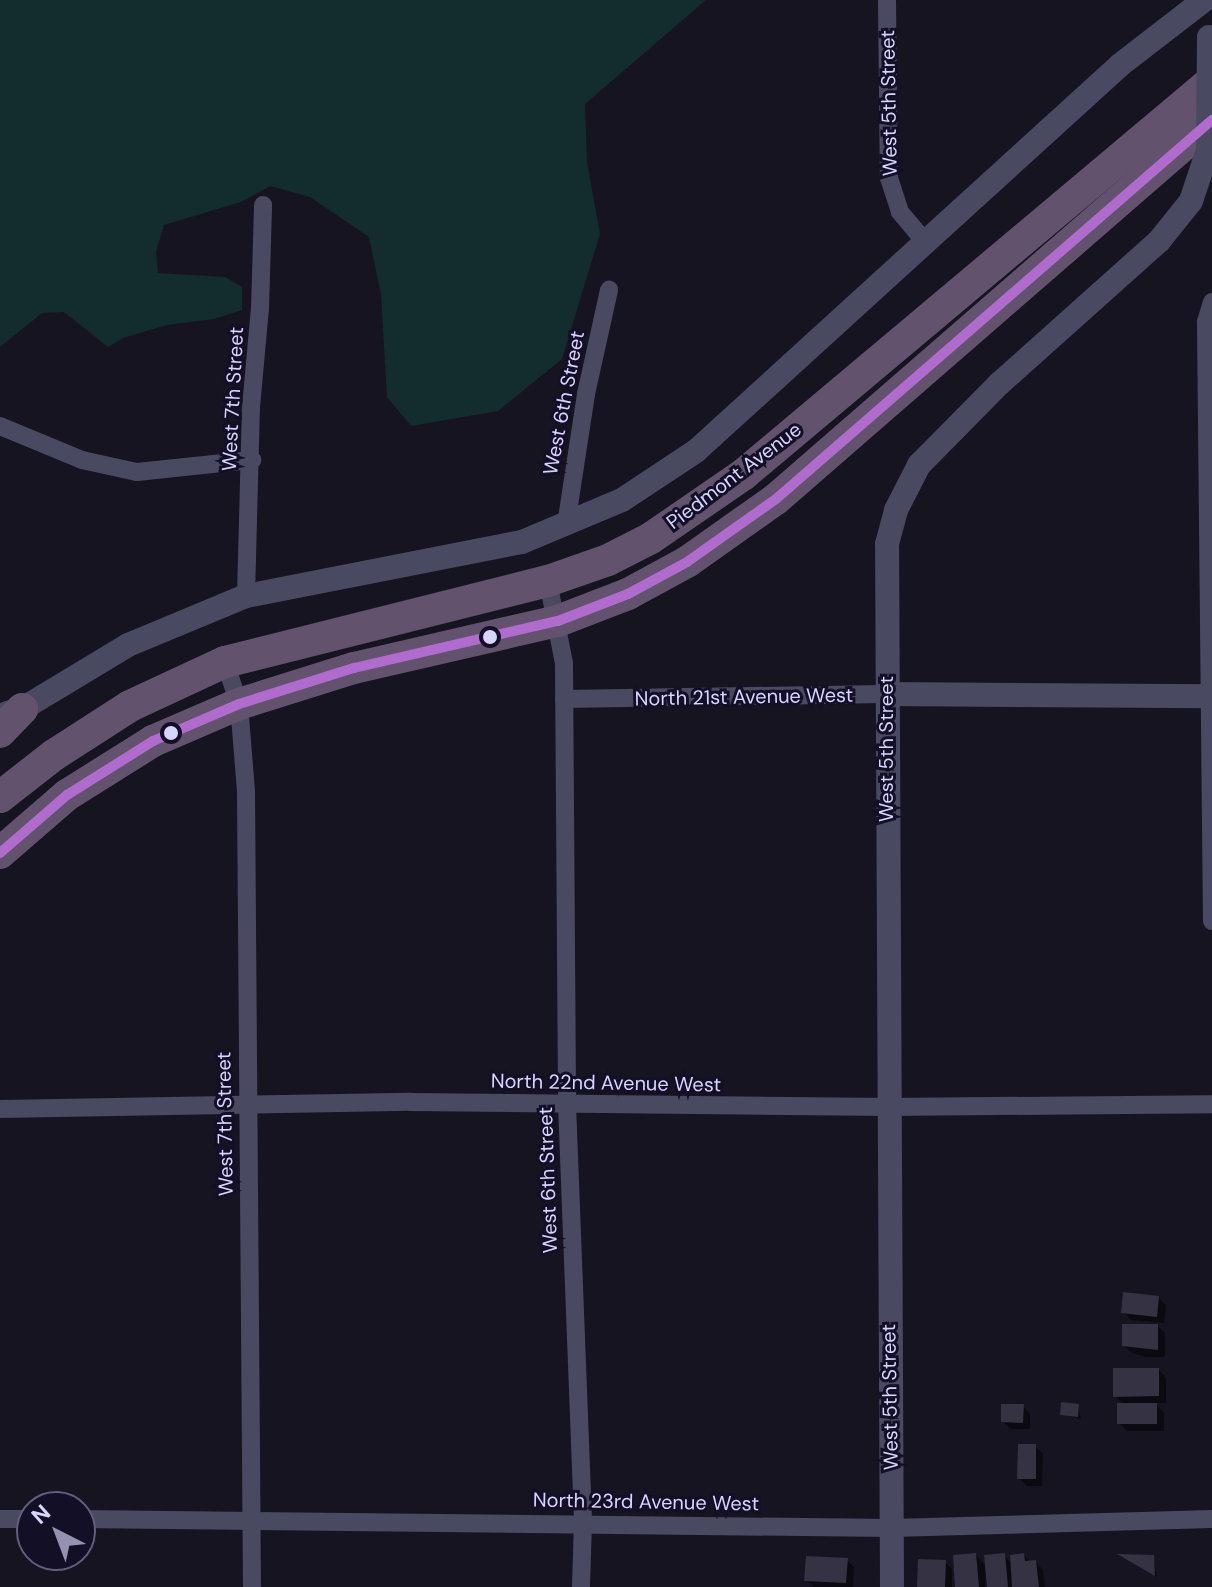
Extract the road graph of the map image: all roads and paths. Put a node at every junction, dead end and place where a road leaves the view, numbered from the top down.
1 (887, 0) edge
2 (1206, 0) edge
3 (1212, 81) edge
4 (1212, 120) edge
5 (263, 205) dead end
6 (926, 243) junction
7 (609, 290) dead end
8 (1212, 302) edge
9 (0, 426) edge
10 (252, 460) junction
11 (566, 525) junction
12 (548, 581) junction
13 (246, 596) junction
14 (558, 621) junction
15 (225, 662) junction
16 (885, 694) junction
17 (1210, 696) edge
18 (564, 699) junction
19 (239, 704) junction
20 (7, 719) edge
21 (0, 797) edge
22 (0, 853) edge
23 (1212, 921) edge
24 (567, 1104) junction
25 (1212, 1104) edge
26 (246, 1105) junction
27 (888, 1107) junction
28 (0, 1109) edge
29 (96, 1519) edge
30 (1212, 1519) edge
31 (254, 1521) junction
32 (583, 1522) junction
33 (892, 1528) junction
34 (252, 1587) edge
35 (581, 1587) edge
36 (892, 1587) edge

1 - 6 street, West 5th Street
2 - 6 street
2 - 16 street, West 5th Street, bridge
3 - 12 highway, Piedmont Avenue
4 - 14 highway, Piedmont Avenue
5 - 10 street, West 7th Street
6 - 11 street
7 - 11 street, West 6th Street
8 - 17 street
9 - 10 street
10 - 13 street, West 7th Street
11 - 13 street
12 - 14 street, West 6th Street
12 - 15 highway, Piedmont Avenue
13 - 20 street
14 - 18 street, West 6th Street
14 - 19 highway, Piedmont Avenue
15 - 19 street, West 7th Street
15 - 21 highway, Piedmont Avenue
16 - 17 street, North 21st Avenue West
16 - 18 street, North 21st Avenue West
16 - 27 street, West 5th Street
17 - 23 street
18 - 24 street, West 6th Street
19 - 22 highway, Piedmont Avenue
19 - 26 street, West 7th Street
24 - 26 street, North 22nd Avenue West
24 - 27 street, North 22nd Avenue West
24 - 32 street, West 6th Street
25 - 27 street, North 22nd Avenue West
26 - 28 street, North 22nd Avenue West
26 - 31 street, West 7th Street
27 - 33 street, West 5th Street
29 - 31 street, North 23rd Avenue West
30 - 33 street, North 23rd Avenue West
31 - 32 street, North 23rd Avenue West
31 - 34 street, West 7th Street
32 - 33 street, North 23rd Avenue West
32 - 35 street, West 6th Street
33 - 36 street, West 5th Street

